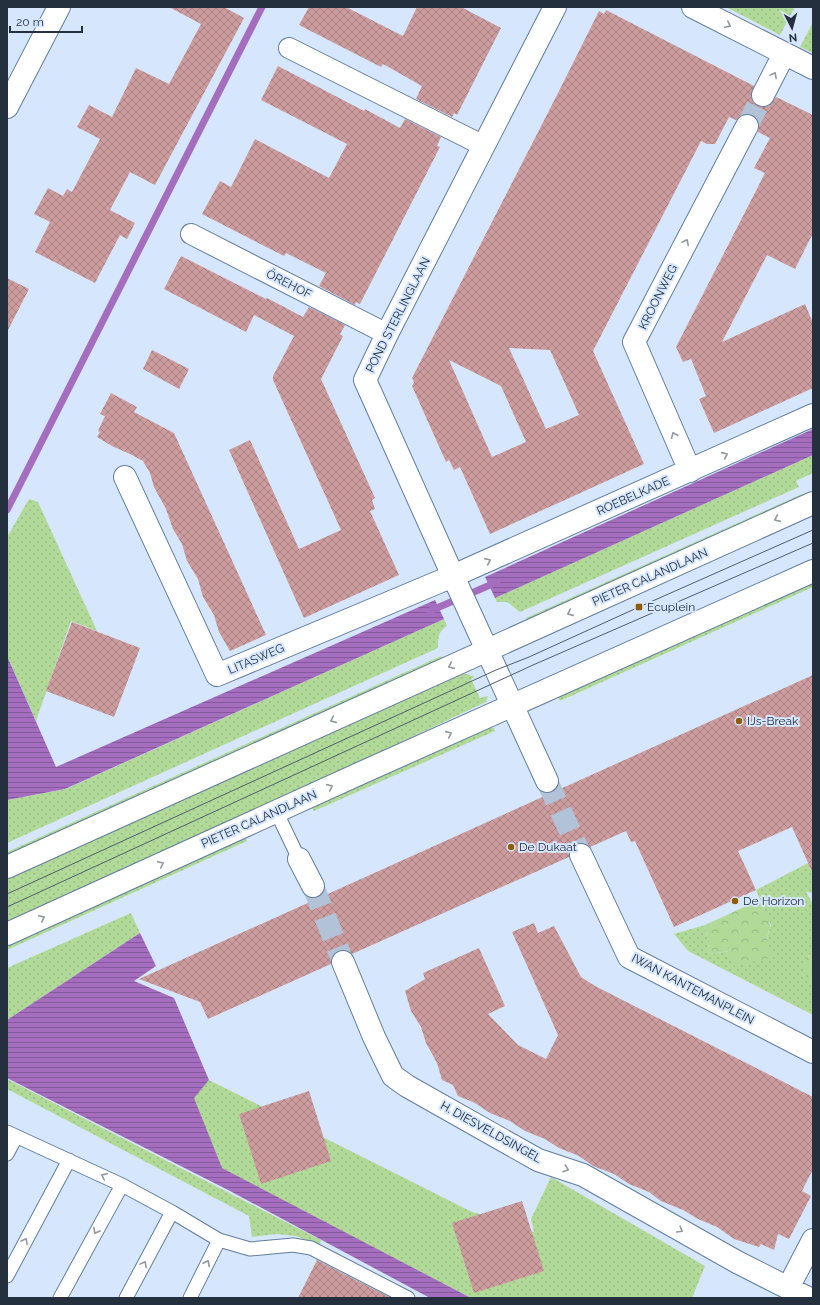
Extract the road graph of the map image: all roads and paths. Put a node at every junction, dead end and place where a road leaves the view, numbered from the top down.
1 (59, 7) edge
2 (555, 7) edge
3 (693, 7) edge
4 (289, 48) dead end
5 (784, 54) junction
6 (813, 68) edge
7 (762, 95) tunnel mouth
8 (7, 108) edge
9 (747, 126) tunnel mouth
10 (484, 146) junction
11 (191, 234) dead end
12 (387, 334) junction
13 (813, 415) edge
14 (690, 471) junction
15 (125, 477) dead end
16 (813, 503) edge
17 (813, 571) edge
18 (455, 581) junction
19 (486, 650) junction
20 (512, 705) junction
21 (548, 781) tunnel mouth
22 (276, 811) junction
23 (581, 855) tunnel mouth
24 (299, 859) joint
25 (7, 867) edge
26 (313, 886) tunnel mouth
27 (7, 934) edge
28 (343, 962) tunnel mouth
29 (813, 1052) edge
30 (11, 1134) edge
31 (7, 1154) edge
32 (69, 1160) junction
33 (122, 1185) junction
34 (172, 1212) junction
35 (219, 1240) junction
36 (813, 1240) edge
37 (7, 1276) edge
38 (788, 1288) junction
39 (60, 1298) edge
40 (126, 1298) edge
41 (190, 1298) edge
42 (408, 1298) edge
43 (808, 1298) edge

1 - 8 street
2 - 10 street, POND STERLINGLAAN
3 -> 5 street
4 - 10 street
5 - 6 street
7 -> 5 street
14 -> 9 street, KROONWEG
10 - 12 street, POND STERLINGLAAN
11 - 12 street, ÖREHOF
12 - 18 street, POND STERLINGLAAN
14 -> 13 street, ROEBELKADE
18 -> 14 street, ROEBELKADE
15 - 18 street, LITASWEG
16 -> 19 street, PIETER CALANDLAAN
17 - 20 street, PIETER CALANDLAAN
18 - 19 street, POND STERLINGLAAN
19 - 20 street
19 -> 25 street, PIETER CALANDLAAN
20 - 21 street
22 -> 20 street, PIETER CALANDLAAN
22 - 24 lane
27 -> 22 street, PIETER CALANDLAAN
23 - 29 street, IWAN KANTEMANPLEIN
24 - 26 street
28 -> 38 street, H. DIESVELDSINGEL
30 - 31 lane
30 - 32 lane
33 -> 32 lane
37 -> 32 lane
33 - 34 lane
33 -> 39 lane
34 - 35 lane
40 -> 34 lane
41 -> 35 lane
35 - 42 lane
36 - 38 street
38 - 43 street, H. DIESVELDSINGEL

